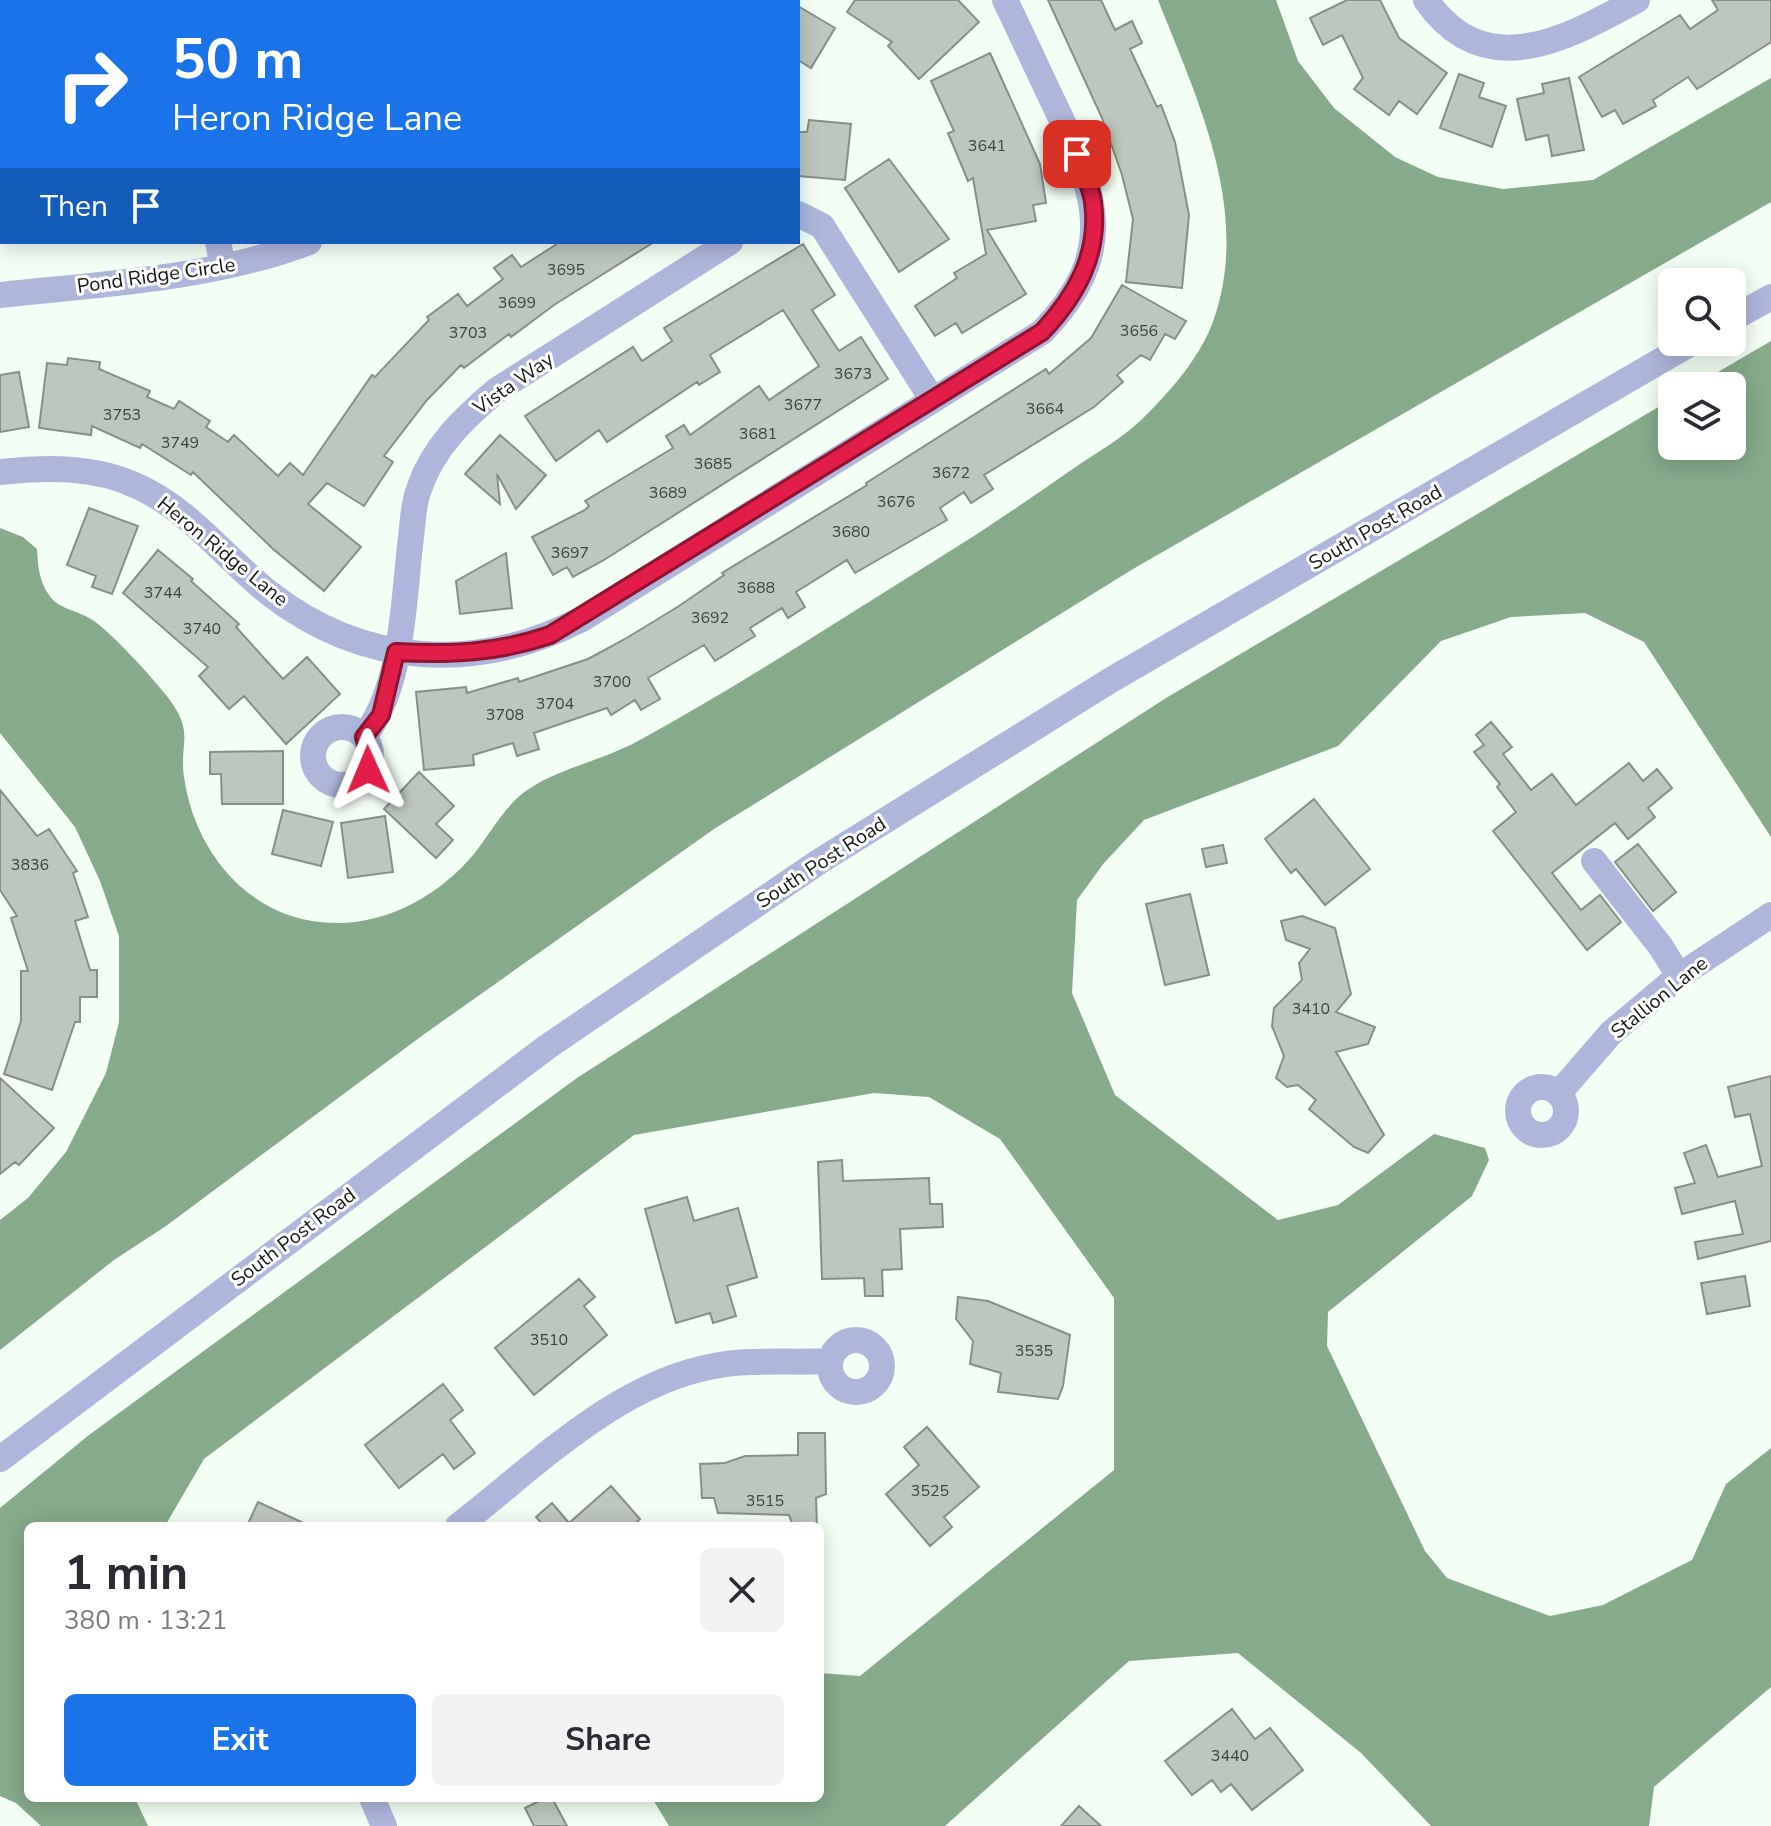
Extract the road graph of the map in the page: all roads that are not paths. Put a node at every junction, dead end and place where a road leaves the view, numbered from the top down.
1 (1005, 0) edge
2 (1426, 0) edge
3 (1637, 0) edge
4 (800, 215) edge
5 (304, 244) edge
6 (727, 244) edge
7 (221, 254) edge
8 (0, 295) edge
9 (1771, 297) edge
10 (1746, 311) edge
11 (1669, 356) edge
12 (932, 399) junction
13 (0, 472) edge
14 (396, 652) junction
15 (364, 737) dead end
16 (1594, 861) dead end
17 (1771, 915) edge
18 (1679, 976) junction
19 (1559, 1093) dead end
20 (830, 1361) dead end
21 (0, 1459) edge
22 (463, 1522) edge
23 (374, 1802) edge
24 (384, 1826) edge

1 - 12 street, Heron Ridge Lane
2 - 3 street
4 - 12 street
5 - 7 street, Pond Ridge Circle
6 - 14 street, Vista Way
7 - 8 street, Pond Ridge Circle
9 - 10 street
11 - 21 street, South Post Road
12 - 14 street, Heron Ridge Lane
13 - 14 street, Heron Ridge Lane
14 - 15 street, Vista Way
16 - 18 street
17 - 18 street, Stallion Lane
18 - 19 street, Stallion Lane
20 - 22 street
23 - 24 street

